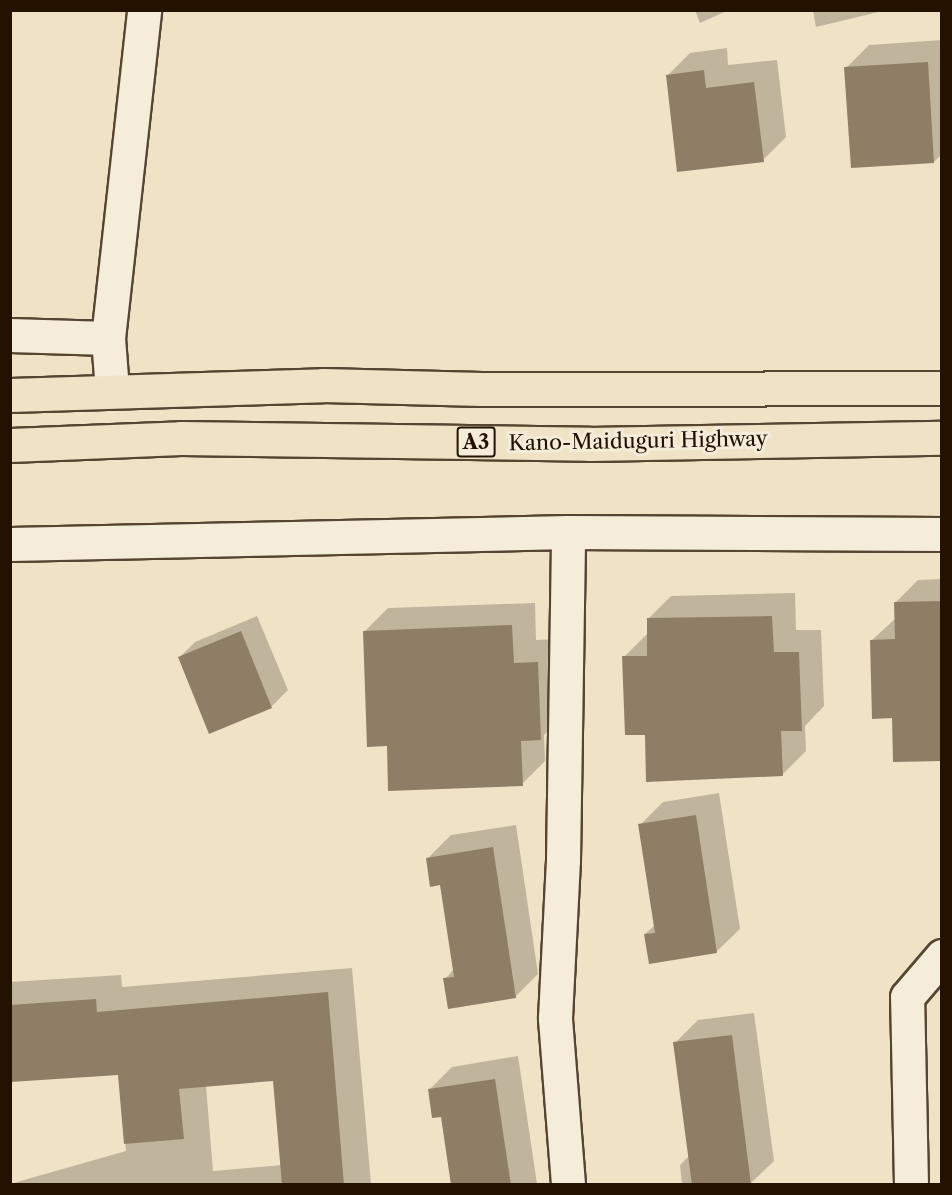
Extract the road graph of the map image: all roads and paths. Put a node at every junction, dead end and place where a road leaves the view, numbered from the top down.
1 (144, 10) edge
2 (10, 336) edge
3 (108, 338) junction
4 (942, 388) edge
5 (112, 390) junction
6 (10, 395) edge
7 (942, 438) edge
8 (10, 445) edge
9 (568, 532) junction
10 (942, 534) edge
11 (10, 544) edge
12 (942, 956) edge
13 (568, 1185) edge
14 (911, 1185) edge

1 - 3 street
2 - 3 street
3 - 5 street
4 - 5 highway
5 - 6 highway
7 - 8 highway, Kano-Maiduguri Highway / A3
9 - 10 street
9 - 11 street
9 - 13 street
12 - 14 street

